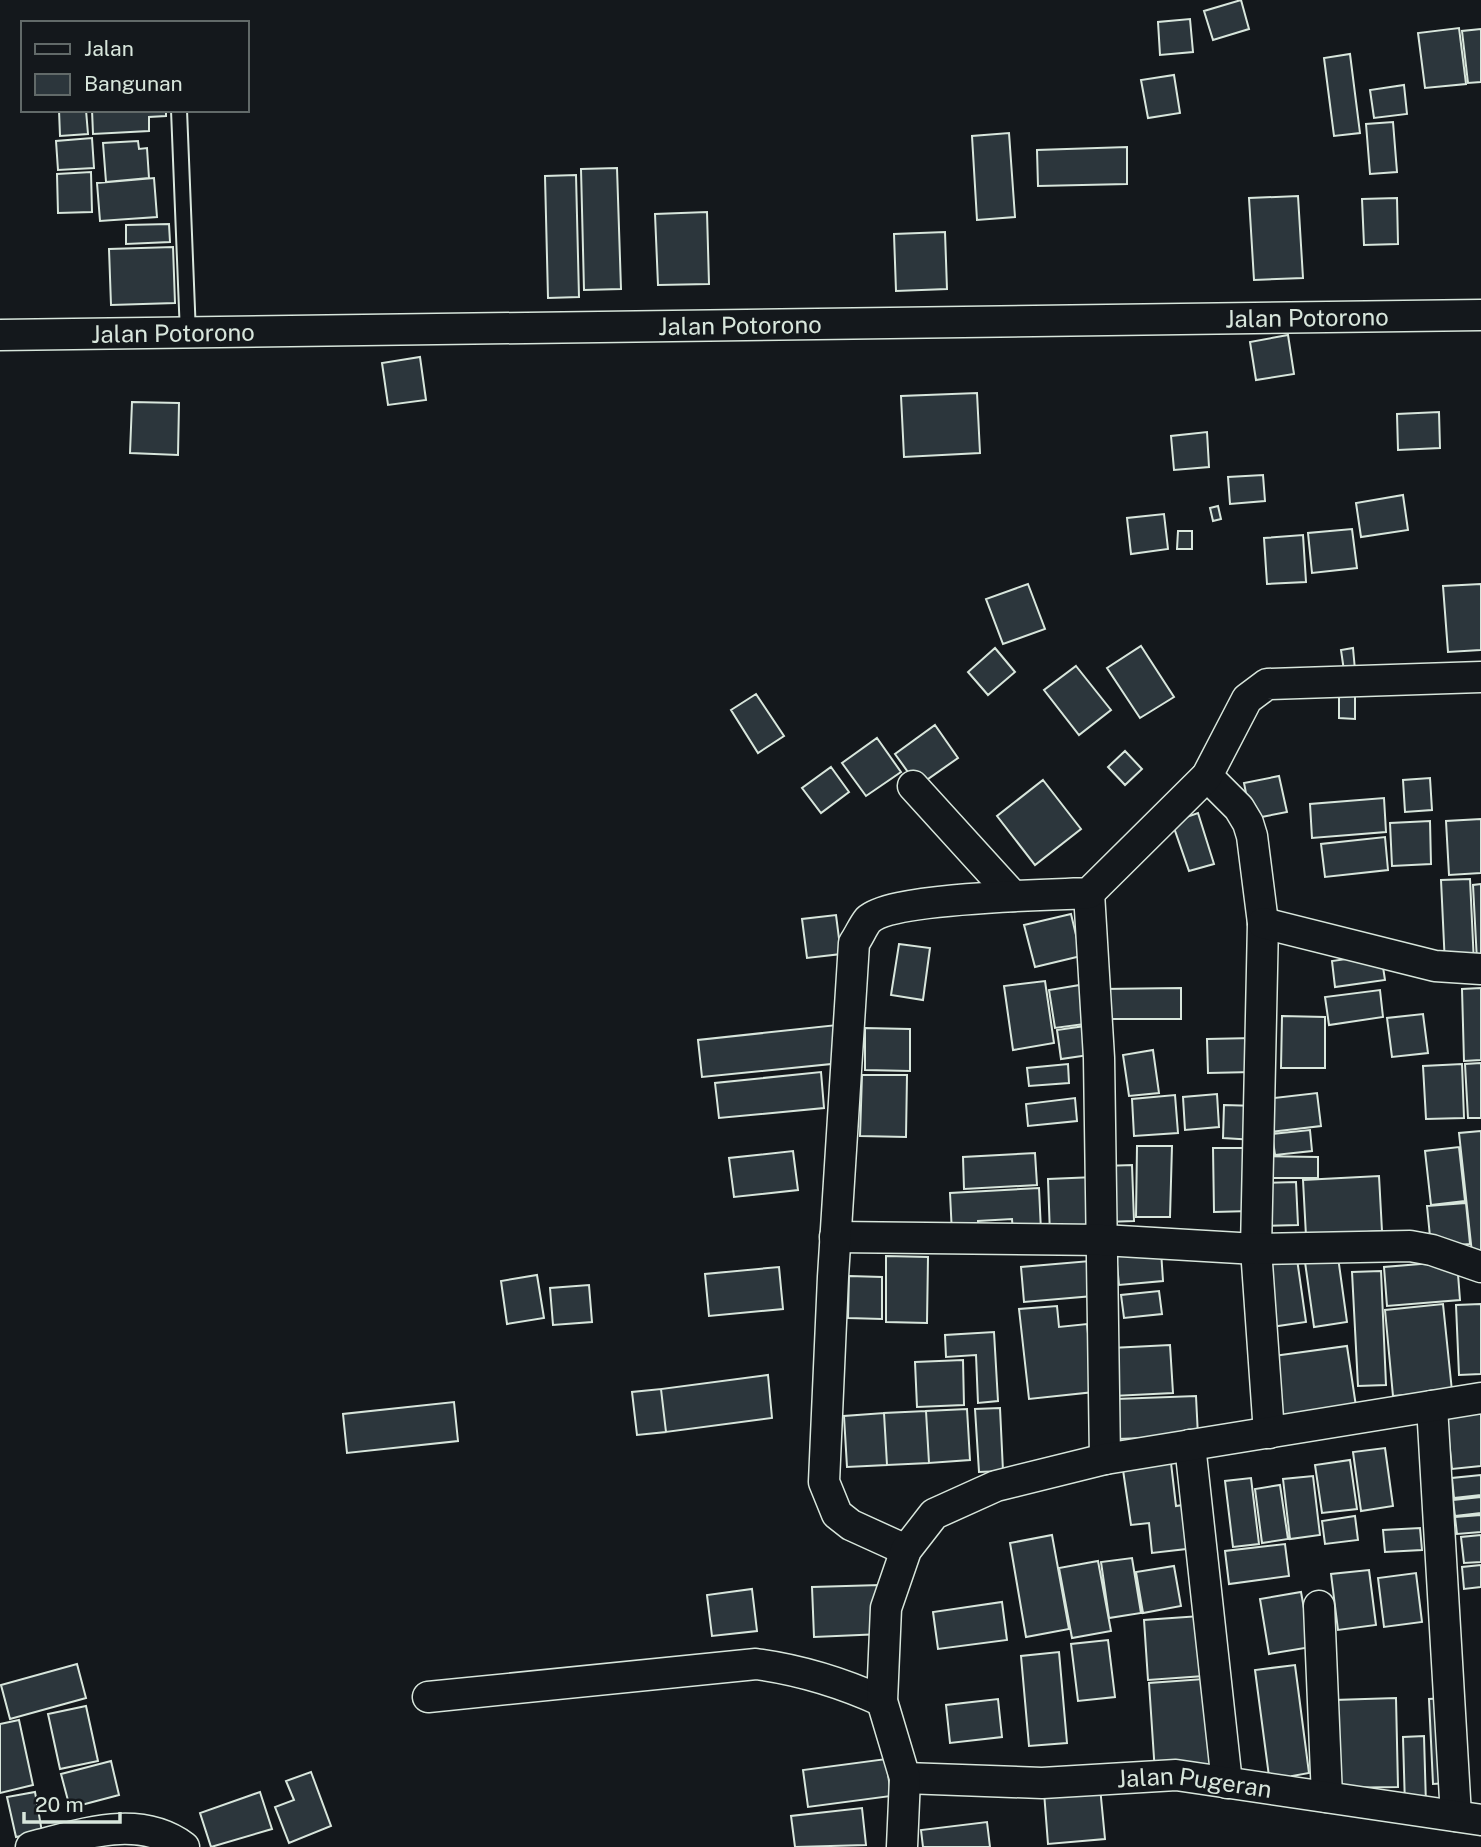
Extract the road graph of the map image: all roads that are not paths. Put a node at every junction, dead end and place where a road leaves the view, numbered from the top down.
1 (179, 112) edge
2 (1481, 315) edge
3 (188, 334) junction
4 (0, 335) edge
5 (1481, 677) edge
6 (1208, 776) junction
7 (913, 786) dead end
8 (1090, 893) junction
9 (1013, 896) junction
10 (1263, 923) junction
11 (1481, 970) edge
12 (835, 1237) junction
13 (1102, 1240) junction
14 (1256, 1249) junction
15 (1481, 1268) edge
16 (1481, 1398) edge
17 (1433, 1406) junction
18 (1269, 1433) junction
19 (1190, 1446) junction
20 (1105, 1460) junction
21 (906, 1550) junction
22 (1319, 1606) dead end
23 (428, 1697) dead end
24 (882, 1701) junction
25 (905, 1778) junction
26 (1227, 1783) junction
27 (1327, 1797) junction
28 (1468, 1818) edge
29 (31, 1847) edge
30 (184, 1847) edge
31 (902, 1847) edge

1 - 3 lane
2 - 3 street, Jalan Potorono
3 - 4 street, Jalan Potorono
5 - 6 street
6 - 8 street
6 - 10 street
7 - 9 street
8 - 9 street
8 - 13 street
9 - 12 street
10 - 11 street
10 - 14 street
12 - 13 street
12 - 21 street
13 - 14 street
13 - 20 street
14 - 15 street
14 - 18 street
16 - 17 street
17 - 18 street
17 - 28 street
18 - 19 street
19 - 20 street
19 - 26 street
20 - 21 street
21 - 24 street
22 - 27 street
23 - 24 street
24 - 25 street
25 - 26 street, Jalan Pugeran
25 - 31 street
26 - 27 street, Jalan Pugeran
27 - 28 street, Jalan Pugeran
29 - 30 street

